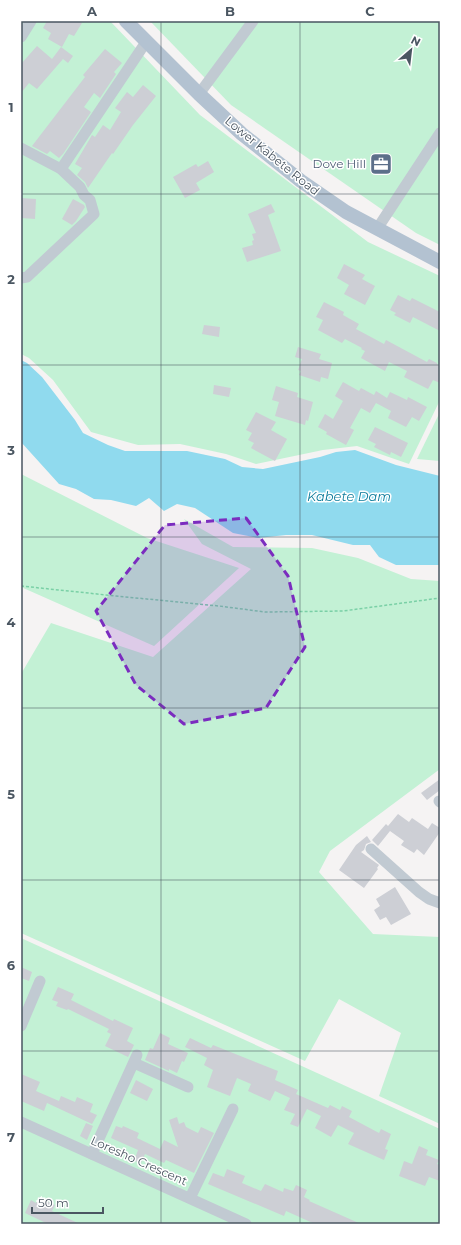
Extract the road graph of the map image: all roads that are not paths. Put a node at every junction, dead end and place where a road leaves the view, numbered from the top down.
1 (31, 21) edge
2 (126, 21) edge
3 (253, 21) edge
4 (21, 37) edge
5 (146, 42) junction
6 (199, 94) junction
7 (440, 133) edge
8 (21, 148) edge
9 (61, 169) junction
10 (377, 230) junction
11 (440, 262) edge
12 (21, 278) edge
13 (371, 849) dead end
14 (440, 902) edge
15 (40, 981) dead end
16 (21, 1026) edge
17 (188, 1087) dead end
18 (233, 1109) dead end
19 (21, 1122) edge
20 (92, 1154) junction
21 (190, 1198) junction
22 (246, 1224) edge

1 - 4 street
2 - 5 main road, Lower Kabete Road
3 - 6 street
5 - 6 main road, Lower Kabete Road
5 - 9 street
6 - 10 main road, Lower Kabete Road
7 - 10 street
8 - 9 street
9 - 12 street
10 - 11 main road, Lower Kabete Road
13 - 14 street
15 - 16 street
17 - 20 street
18 - 21 street
19 - 20 street, Loresho Crescent
20 - 21 street, Loresho Crescent
21 - 22 street, Loresho Crescent

